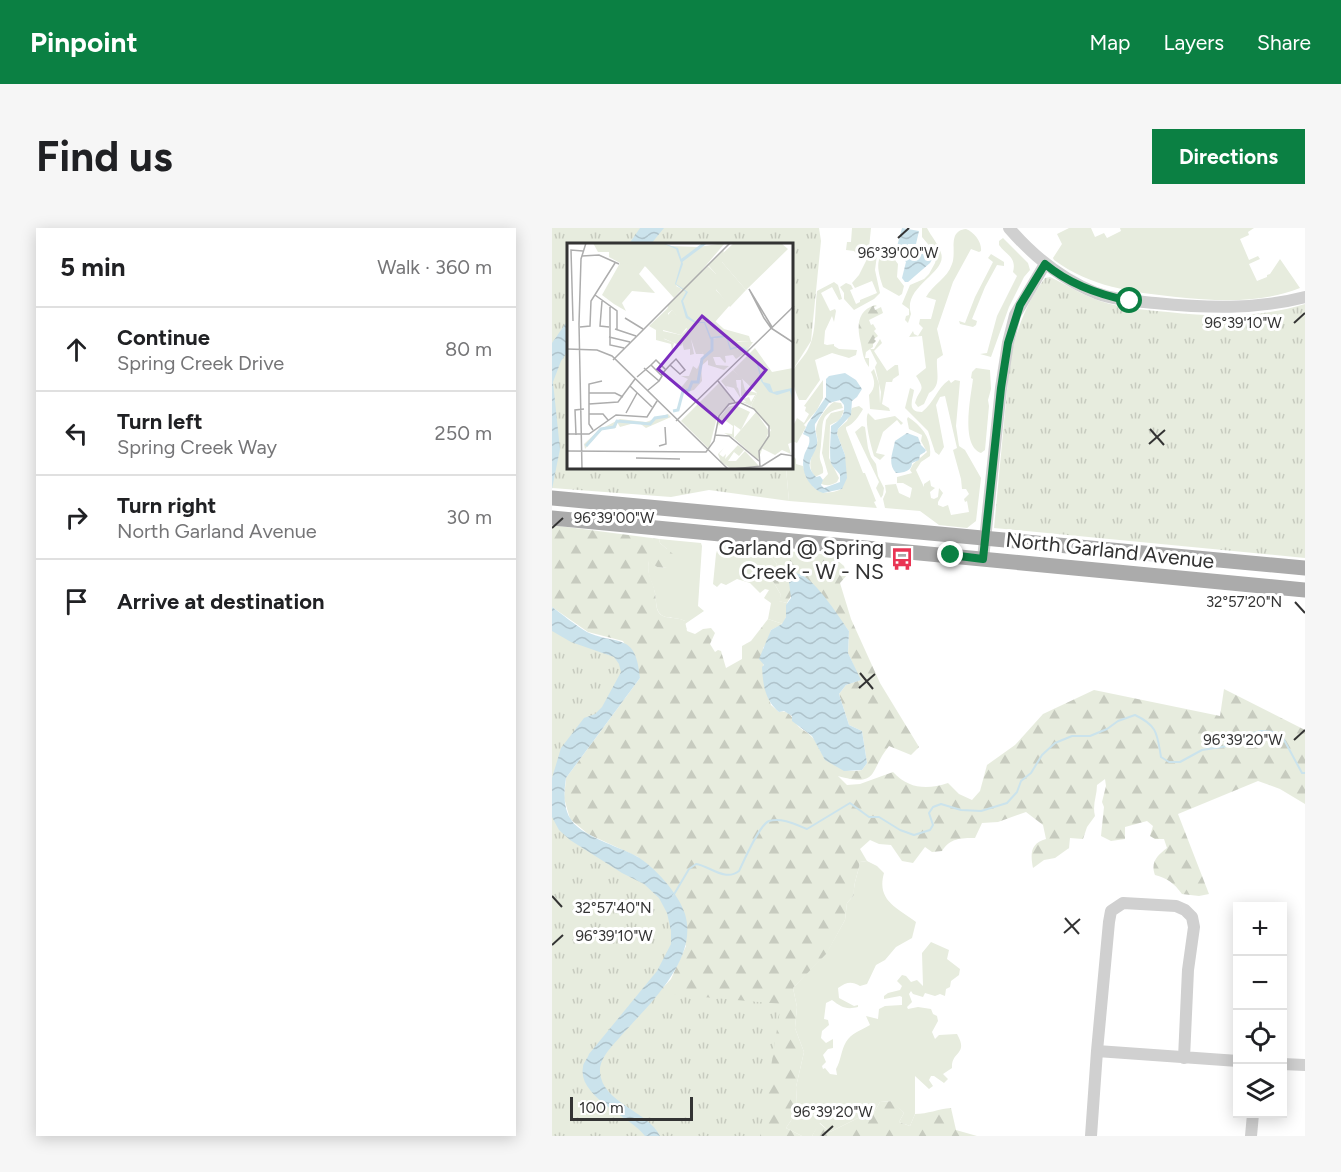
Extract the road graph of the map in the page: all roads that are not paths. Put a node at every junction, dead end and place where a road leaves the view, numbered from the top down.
1 (1009, 228) edge
2 (1045, 264) junction
3 (1305, 297) edge
4 (552, 498) edge
5 (552, 518) edge
6 (987, 538) junction
7 (983, 559) junction
8 (1305, 568) edge
9 (1305, 590) edge
10 (1097, 1051) junction
11 (1184, 1058) junction
12 (1233, 1061) edge
13 (1287, 1064) edge
14 (1305, 1065) edge
15 (1253, 1118) edge
16 (1091, 1136) edge
17 (1251, 1136) edge

1 - 2 street
2 - 3 street
2 - 6 street
4 - 6 main road, North Garland Avenue
5 - 7 main road, North Garland Avenue
6 - 7 street
6 - 8 main road, North Garland Avenue
7 - 9 main road, North Garland Avenue
10 - 11 street
10 - 11 street
10 - 16 street
11 - 12 street
13 - 14 street
15 - 17 street

